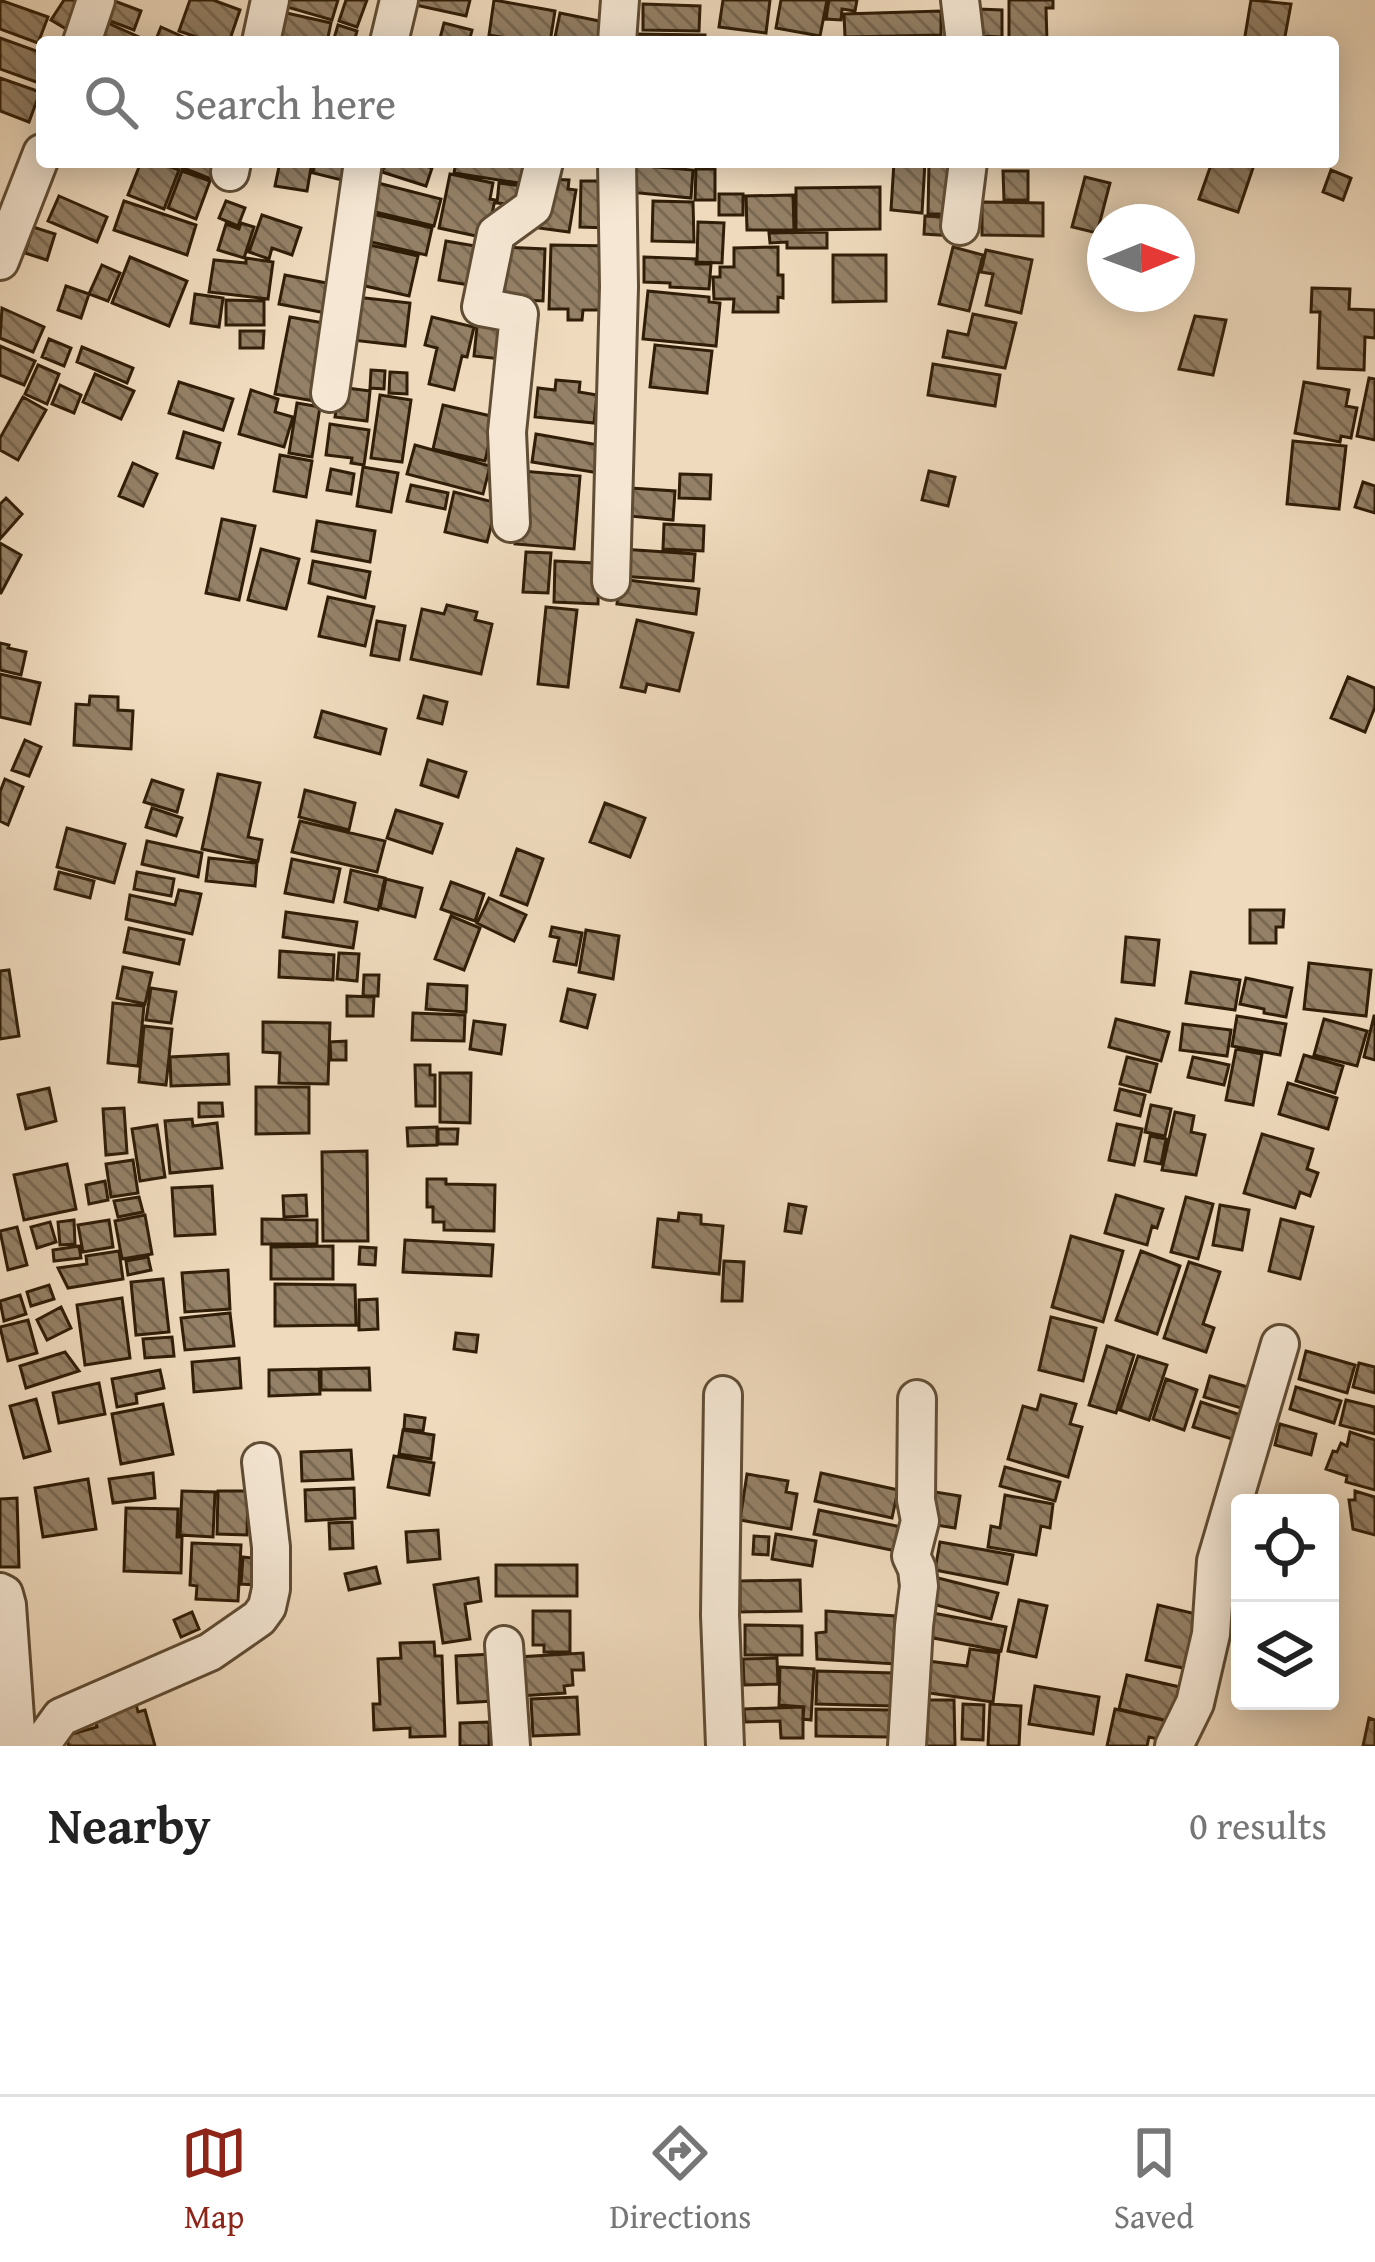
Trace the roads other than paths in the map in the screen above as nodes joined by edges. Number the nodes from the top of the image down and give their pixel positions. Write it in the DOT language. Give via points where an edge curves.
graph roads {
  1 [pos="96,0"];
  2 [pos="270,0"];
  3 [pos="399,0"];
  4 [pos="620,0"];
  5 [pos="960,0"];
  6 [pos="84,36"];
  7 [pos="261,36"];
  8 [pos="390,36"];
  9 [pos="617,36"];
  10 [pos="964,36"];
  11 [pos="36,168"];
  12 [pos="362,168"];
  13 [pos="543,168"];
  14 [pos="617,168"];
  15 [pos="967,168"];
  16 [pos="960,226"];
  17 [pos="0,261"];
  18 [pos="330,393"];
  19 [pos="511,523"];
  20 [pos="611,581"];
  21 [pos="1280,1344"];
  22 [pos="723,1395"];
  23 [pos="917,1399"];
  24 [pos="261,1462"];
  25 [pos="0,1592"];
  26 [pos="504,1645"];
  27 [pos="17,1746"];
  28 [pos="40,1746"];
  29 [pos="511,1746"];
  30 [pos="725,1746"];
  31 [pos="907,1746"];
  32 [pos="1174,1746"];
  1 -- 6 [label="street"];
  2 -- 7 [label="street"];
  3 -- 8 [label="street"];
  4 -- 9 [label="street"];
  5 -- 10 [label="street"];
  11 -- 17 [label="street"];
  12 -- 18 [label="street"];
  13 -- 19 [label="street" via="533,207 496,234 481,307 519,314 507,432"];
  14 -- 20 [label="street"];
  15 -- 16 [label="street"];
  21 -- 32 [label="street" via="1216,1561 1195,1703"];
  22 -- 30 [label="street"];
  23 -- 31 [label="street" via="920,1521 911,1556 919,1586"];
  24 -- 28 [label="street" via="271,1588 259,1618 211,1652 61,1717"];
  25 -- 27 [label="street"];
  26 -- 29 [label="street"];
}
